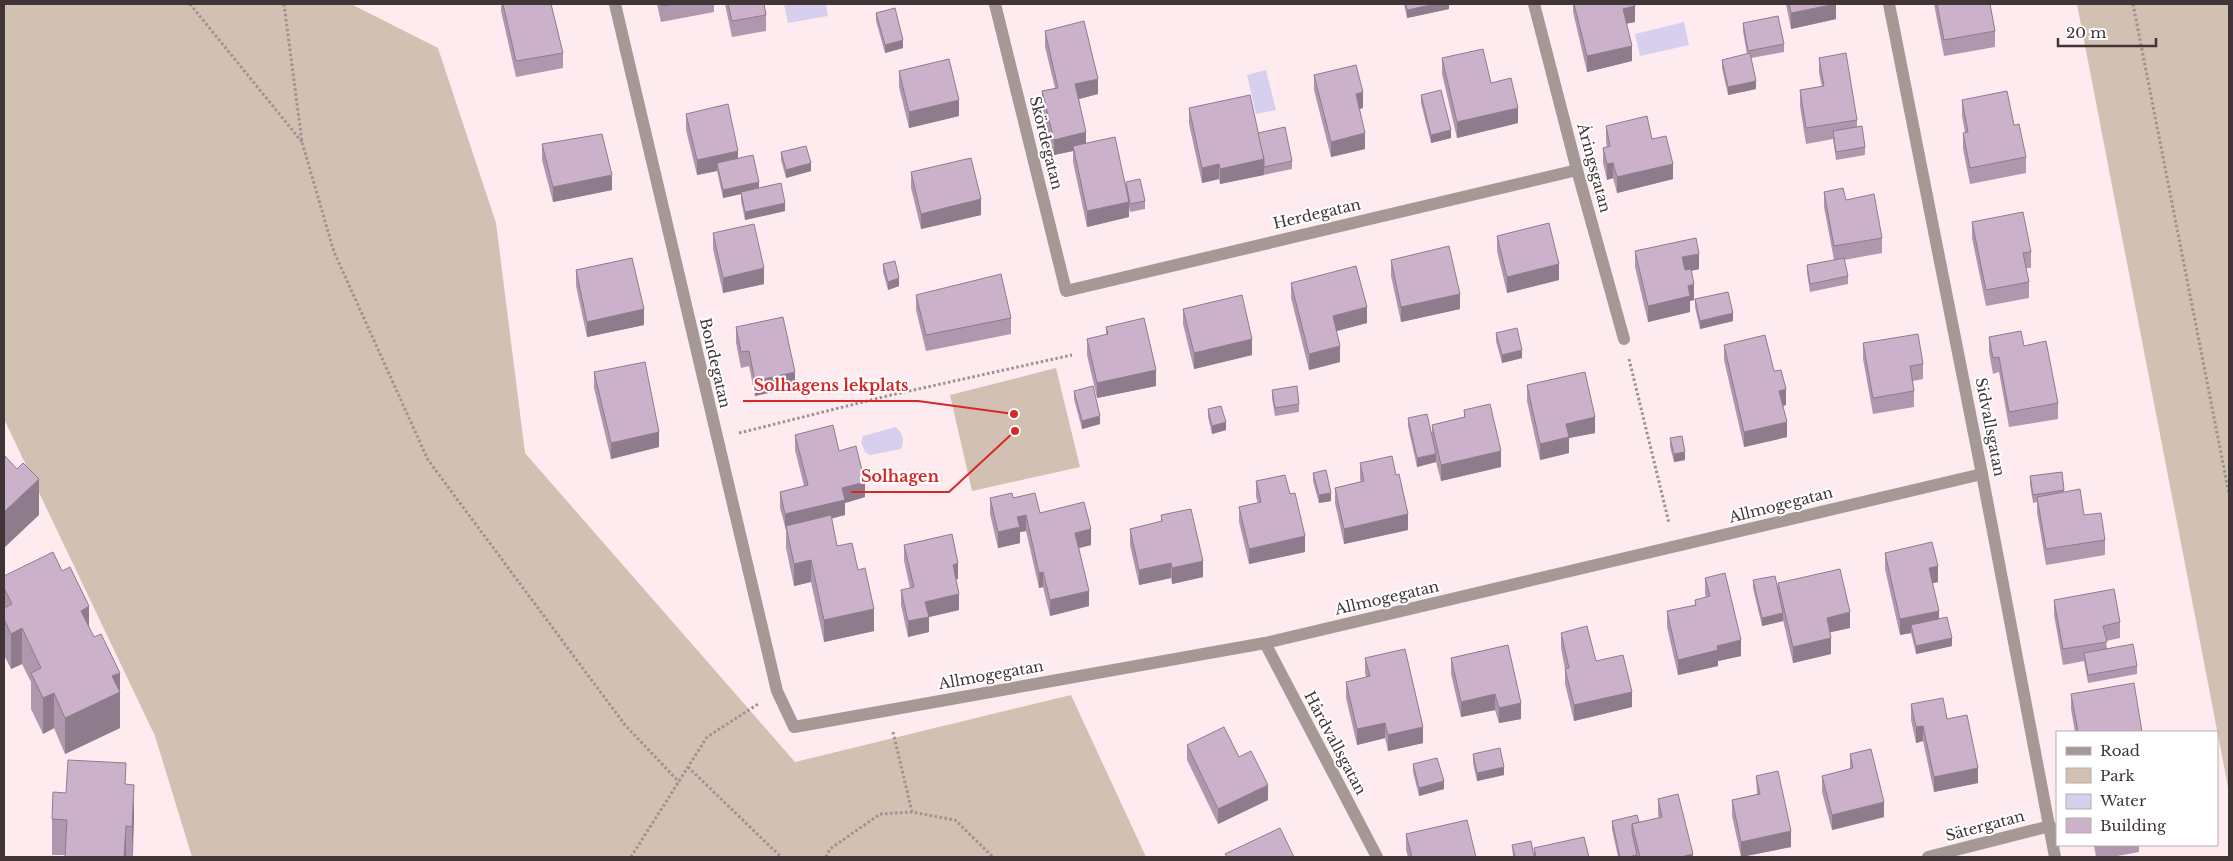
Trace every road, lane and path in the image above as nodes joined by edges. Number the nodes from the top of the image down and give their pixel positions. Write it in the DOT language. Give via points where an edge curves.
graph roads {
  1 [pos="190,4"];
  2 [pos="284,4"];
  3 [pos="615,4"];
  4 [pos="995,4"];
  5 [pos="1534,4"];
  6 [pos="1889,4"];
  7 [pos="2133,4"];
  8 [pos="302,142"];
  9 [pos="1577,170"];
  10 [pos="1066,291"];
  11 [pos="1624,339"];
  12 [pos="1072,355"];
  13 [pos="716,439"];
  14 [pos="1982,474"];
  15 [pos="2229,494"];
  16 [pos="1675,548"];
  17 [pos="1265,643"];
  18 [pos="777,691"];
  19 [pos="888,710"];
  20 [pos="794,727"];
  21 [pos="688,767"];
  22 [pos="678,782"];
  23 [pos="912,812"];
  24 [pos="2050,826"];
  25 [pos="631,857"];
  26 [pos="781,857"];
  27 [pos="826,857"];
  28 [pos="993,857"];
  29 [pos="1377,857"];
  30 [pos="1928,857"];
  31 [pos="2054,857"];
  1 -- 8 [label="path"];
  2 -- 8 [label="path"];
  3 -- 13 [label="street, Bondegatan"];
  4 -- 10 [label="street, Skördegatan"];
  5 -- 9 [label="street, Åringsgatan"];
  6 -- 14 [label="street, Sidvallsgatan"];
  7 -- 15 [label="path"];
  8 -- 22 [label="path" via="334,252 428,460 625,725"];
  9 -- 10 [label="street, Herdegatan"];
  9 -- 11 [label="street, Åringsgatan"];
  11 -- 16 [label="path"];
  12 -- 13 [label="path" via="891,395"];
  13 -- 18 [label="street, Bondegatan"];
  14 -- 16 [label="street, Allmogegatan"];
  14 -- 24 [label="street, Sidvallsgatan"];
  16 -- 17 [label="street, Allmogegatan"];
  17 -- 19 [label="street, Allmogegatan"];
  17 -- 29 [label="street, Hårdvallsgatan"];
  18 -- 20 [label="street, Bondegatan"];
  18 -- 21 [label="path" via="707,737"];
  19 -- 20 [label="street, Allmogegatan"];
  19 -- 23 [label="path"];
  21 -- 22 [label="path"];
  21 -- 26 [label="path"];
  22 -- 25 [label="path"];
  23 -- 27 [label="path" via="880,814 830,849"];
  23 -- 28 [label="path" via="955,820"];
  24 -- 30 [label="street, Sätergatan"];
  24 -- 31 [label="street, Sidvallsgatan"];
}
